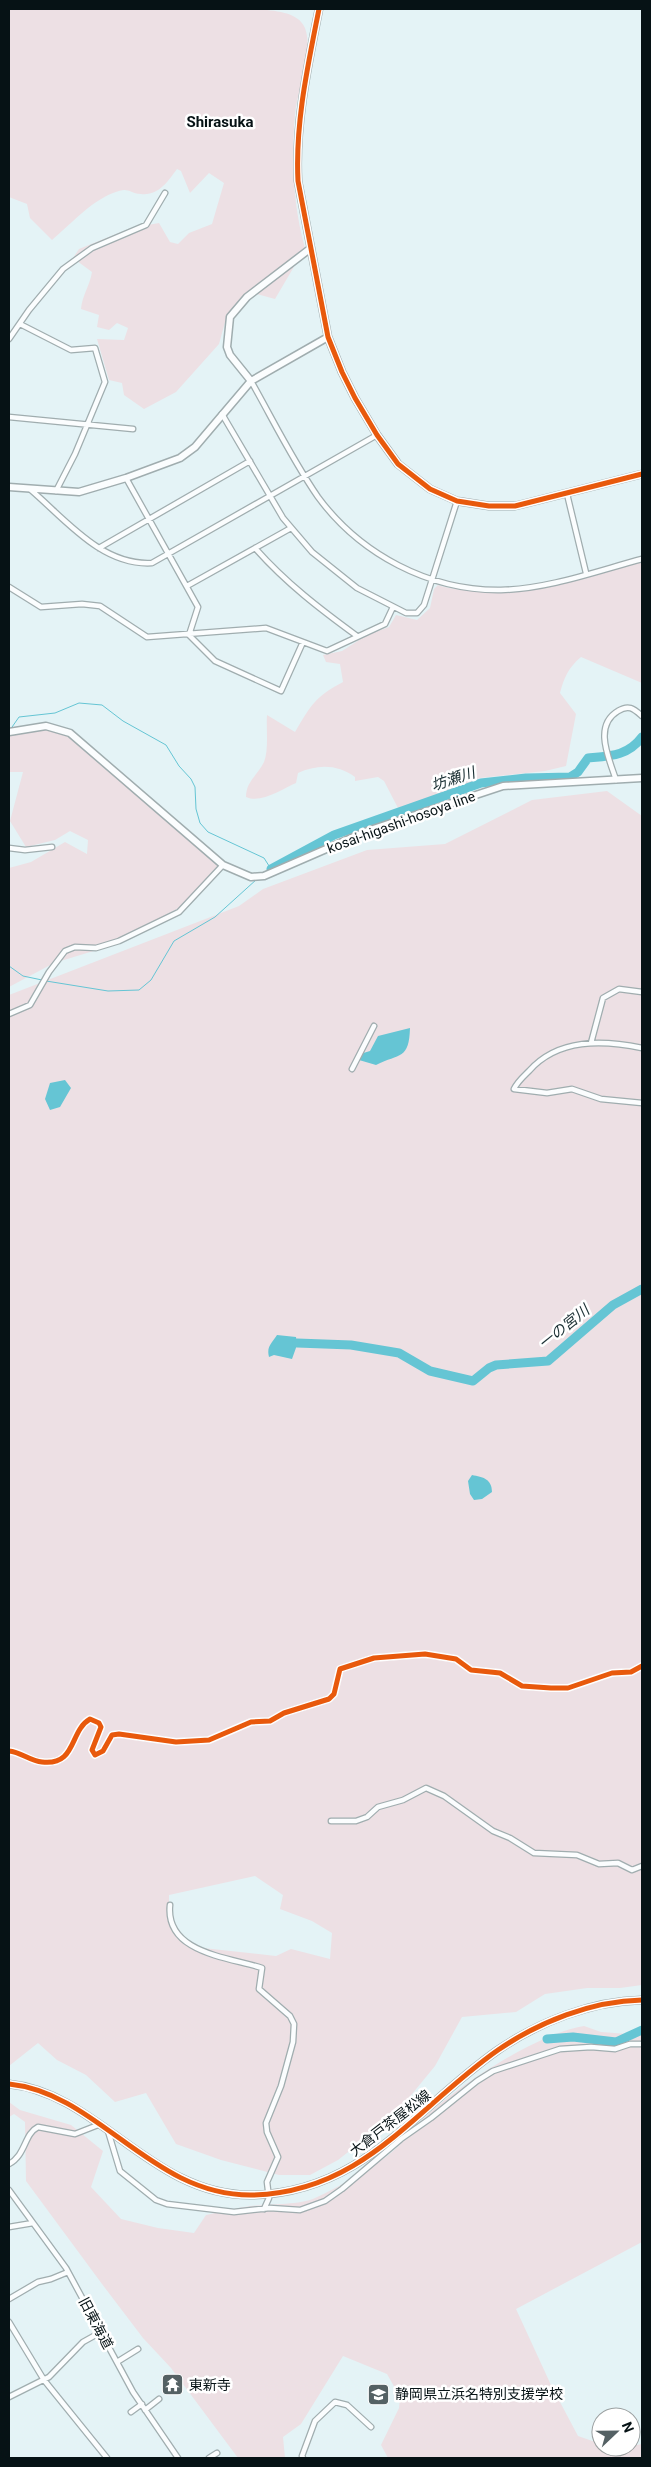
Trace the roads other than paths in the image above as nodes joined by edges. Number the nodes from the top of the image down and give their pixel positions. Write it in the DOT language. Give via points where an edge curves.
graph roads {
  1 [pos="319,9"];
  2 [pos="165,193"];
  3 [pos="310,248"];
  4 [pos="20,324"];
  5 [pos="328,337"];
  6 [pos="9,339"];
  7 [pos="252,381"];
  8 [pos="222,414"];
  9 [pos="9,417"];
  10 [pos="87,425"];
  11 [pos="133,429"];
  12 [pos="377,436"];
  13 [pos="250,460"];
  14 [pos="642,474"];
  15 [pos="306,477"];
  16 [pos="126,478"];
  17 [pos="9,487"];
  18 [pos="31,490"];
  19 [pos="56,491"];
  20 [pos="567,494"];
  21 [pos="270,496"];
  22 [pos="457,500"];
  23 [pos="148,518"];
  24 [pos="291,528"];
  25 [pos="99,548"];
  26 [pos="255,548"];
  27 [pos="168,554"];
  28 [pos="642,560"];
  29 [pos="586,574"];
  30 [pos="432,580"];
  31 [pos="187,586"];
  32 [pos="9,587"];
  33 [pos="393,607"];
  34 [pos="189,635"];
  35 [pos="357,636"];
  36 [pos="303,642"];
  37 [pos="642,716"];
  38 [pos="9,732"];
  39 [pos="642,778"];
  40 [pos="616,780"];
  41 [pos="52,847"];
  42 [pos="9,848"];
  43 [pos="223,865"];
  44 [pos="642,992"];
  45 [pos="9,1014"];
  46 [pos="374,1026"];
  47 [pos="592,1043"];
  48 [pos="642,1048"];
  49 [pos="352,1070"];
  50 [pos="642,1103"];
  51 [pos="642,1666"];
  52 [pos="9,1751"];
  53 [pos="331,1821"];
  54 [pos="642,1866"];
  55 [pos="170,1905"];
  56 [pos="642,2000"];
  57 [pos="642,2044"];
  58 [pos="9,2084"];
  59 [pos="98,2125"];
  60 [pos="108,2131"];
  61 [pos="9,2164"];
  62 [pos="9,2190"];
  63 [pos="268,2194"];
  64 [pos="264,2209"];
  65 [pos="33,2223"];
  66 [pos="9,2226"];
  67 [pos="68,2272"];
  68 [pos="9,2299"];
  69 [pos="9,2322"];
  70 [pos="101,2332"];
  71 [pos="138,2350"];
  72 [pos="117,2362"];
  73 [pos="44,2380"];
  74 [pos="9,2397"];
  75 [pos="159,2399"];
  76 [pos="142,2404"];
  77 [pos="145,2410"];
  78 [pos="131,2412"];
  79 [pos="371,2426"];
  80 [pos="216,2453"];
  81 [pos="107,2458"];
  82 [pos="178,2458"];
  83 [pos="209,2458"];
  84 [pos="303,2458"];
  1 -- 3 [label="street" via="301,105 297,158"];
  2 -- 4 [label="street" via="146,226 92,248 72,260 28,310"];
  3 -- 5 [label="street"];
  3 -- 7 [label="street" via="247,297 230,317 227,347"];
  4 -- 6 [label="street"];
  4 -- 10 [label="street" via="70,350 95,348 105,382"];
  5 -- 7 [label="street"];
  5 -- 12 [label="street" via="342,372"];
  7 -- 8 [label="street"];
  7 -- 15 [label="street"];
  8 -- 13 [label="street"];
  8 -- 16 [label="street" via="189,452"];
  9 -- 10 [label="street"];
  10 -- 11 [label="street"];
  10 -- 19 [label="street"];
  12 -- 15 [label="street"];
  12 -- 22 [label="street" via="398,464 412,476 430,489"];
  13 -- 21 [label="street"];
  13 -- 23 [label="street"];
  14 -- 20 [label="street"];
  15 -- 21 [label="street"];
  15 -- 30 [label="street" via="330,512 360,541 397,565"];
  16 -- 19 [label="street" via="79,492"];
  16 -- 23 [label="street"];
  17 -- 18 [label="street"];
  18 -- 19 [label="street"];
  18 -- 25 [label="street"];
  20 -- 22 [label="street" via="515,506 489,506"];
  20 -- 29 [label="street"];
  21 -- 24 [label="street"];
  21 -- 27 [label="street"];
  22 -- 30 [label="street"];
  23 -- 25 [label="street"];
  23 -- 27 [label="street"];
  24 -- 26 [label="street"];
  24 -- 33 [label="street" via="312,552 341,576"];
  25 -- 27 [label="street" via="114,558 143,564"];
  26 -- 31 [label="street"];
  26 -- 35 [label="street" via="306,599"];
  27 -- 31 [label="street"];
  28 -- 29 [label="street"];
  29 -- 30 [label="street" via="526,588 502,590"];
  30 -- 33 [label="street" via="424,605 417,613 406,613"];
  31 -- 34 [label="street" via="198,607"];
  32 -- 34 [label="street" via="41,607 100,606 147,637"];
  33 -- 35 [label="street" via="385,624"];
  34 -- 36 [label="street" via="266,628"];
  34 -- 36 [label="street" via="214,661 281,691"];
  35 -- 36 [label="street" via="327,650"];
  37 -- 40 [label="street" via="632,708 624,708 614,714 605,727 606,746"];
  38 -- 43 [label="street, kosai-higashi-hosoya line" via="46,726 70,733"];
  39 -- 40 [label="street, kosai-higashi-hosoya line"];
  40 -- 43 [label="street, kosai-higashi-hosoya line" via="503,786 370,830 264,876 246,876"];
  41 -- 42 [label="street"];
  43 -- 45 [label="street" via="179,912 119,941 96,948 75,947 65,952 30,1005"];
  44 -- 47 [label="street" via="618,989 603,998"];
  46 -- 49 [label="street"];
  47 -- 48 [label="street"];
  47 -- 50 [label="street" via="567,1046 542,1057 514,1089 546,1093 572,1089 601,1099"];
  51 -- 52 [label="street" via="631,1672 612,1673 568,1688 551,1688 522,1686 500,1673 471,1670 456,1659 445,1656 425,1654 374,1658 340,1669 334,1694 321,1703 284,1713 270,1721 251,1722 210,1740 176,1742 119,1734 112,1736 102,1751 95,1755 92,1750 101,1727 99,1722 90,1719 84,1722 68,1752 55,1762 41,1762"];
  53 -- 54 [label="street" via="356,1821 367,1817 378,1807 403,1800 426,1788 534,1852 577,1855 599,1864 618,1863 632,1870"];
  55 -- 63 [label="street" via="169,1919 183,1940 210,1953 262,1968 259,1989 290,2016 294,2024 293,2042 281,2086 266,2123 278,2158 267,2182"];
  56 -- 63 [label="street, 大倉戸茶屋松線" via="595,2006 539,2027 487,2058 380,2149 349,2169 301,2189"];
  57 -- 64 [label="street" via="616,2049 560,2049 493,2071 325,2200 300,2210"];
  58 -- 59 [label="street, 大倉戸茶屋松線" via="53,2096"];
  59 -- 60 [label="street, 大倉戸茶屋松線"];
  59 -- 61 [label="street" via="75,2134 38,2127 30,2134 22,2154"];
  60 -- 63 [label="street, 大倉戸茶屋松線" via="164,2170 188,2181 218,2190"];
  60 -- 64 [label="street" via="120,2171 156,2200 234,2212"];
  62 -- 65 [label="street, 旧東海道"];
  63 -- 64 [label="street"];
  65 -- 66 [label="street"];
  65 -- 67 [label="street, 旧東海道"];
  67 -- 68 [label="street" via="38,2282"];
  67 -- 70 [label="street, 旧東海道"];
  69 -- 73 [label="street"];
  70 -- 72 [label="street, 旧東海道"];
  70 -- 73 [label="street" via="83,2342"];
  71 -- 72 [label="street"];
  72 -- 76 [label="street, 旧東海道"];
  73 -- 74 [label="street"];
  73 -- 81 [label="street"];
  75 -- 77 [label="street"];
  76 -- 77 [label="street, 旧東海道"];
  76 -- 78 [label="street"];
  77 -- 82 [label="street, 旧東海道"];
  79 -- 84 [label="street" via="347,2405 335,2402 315,2421"];
  80 -- 83 [label="street"];
}
